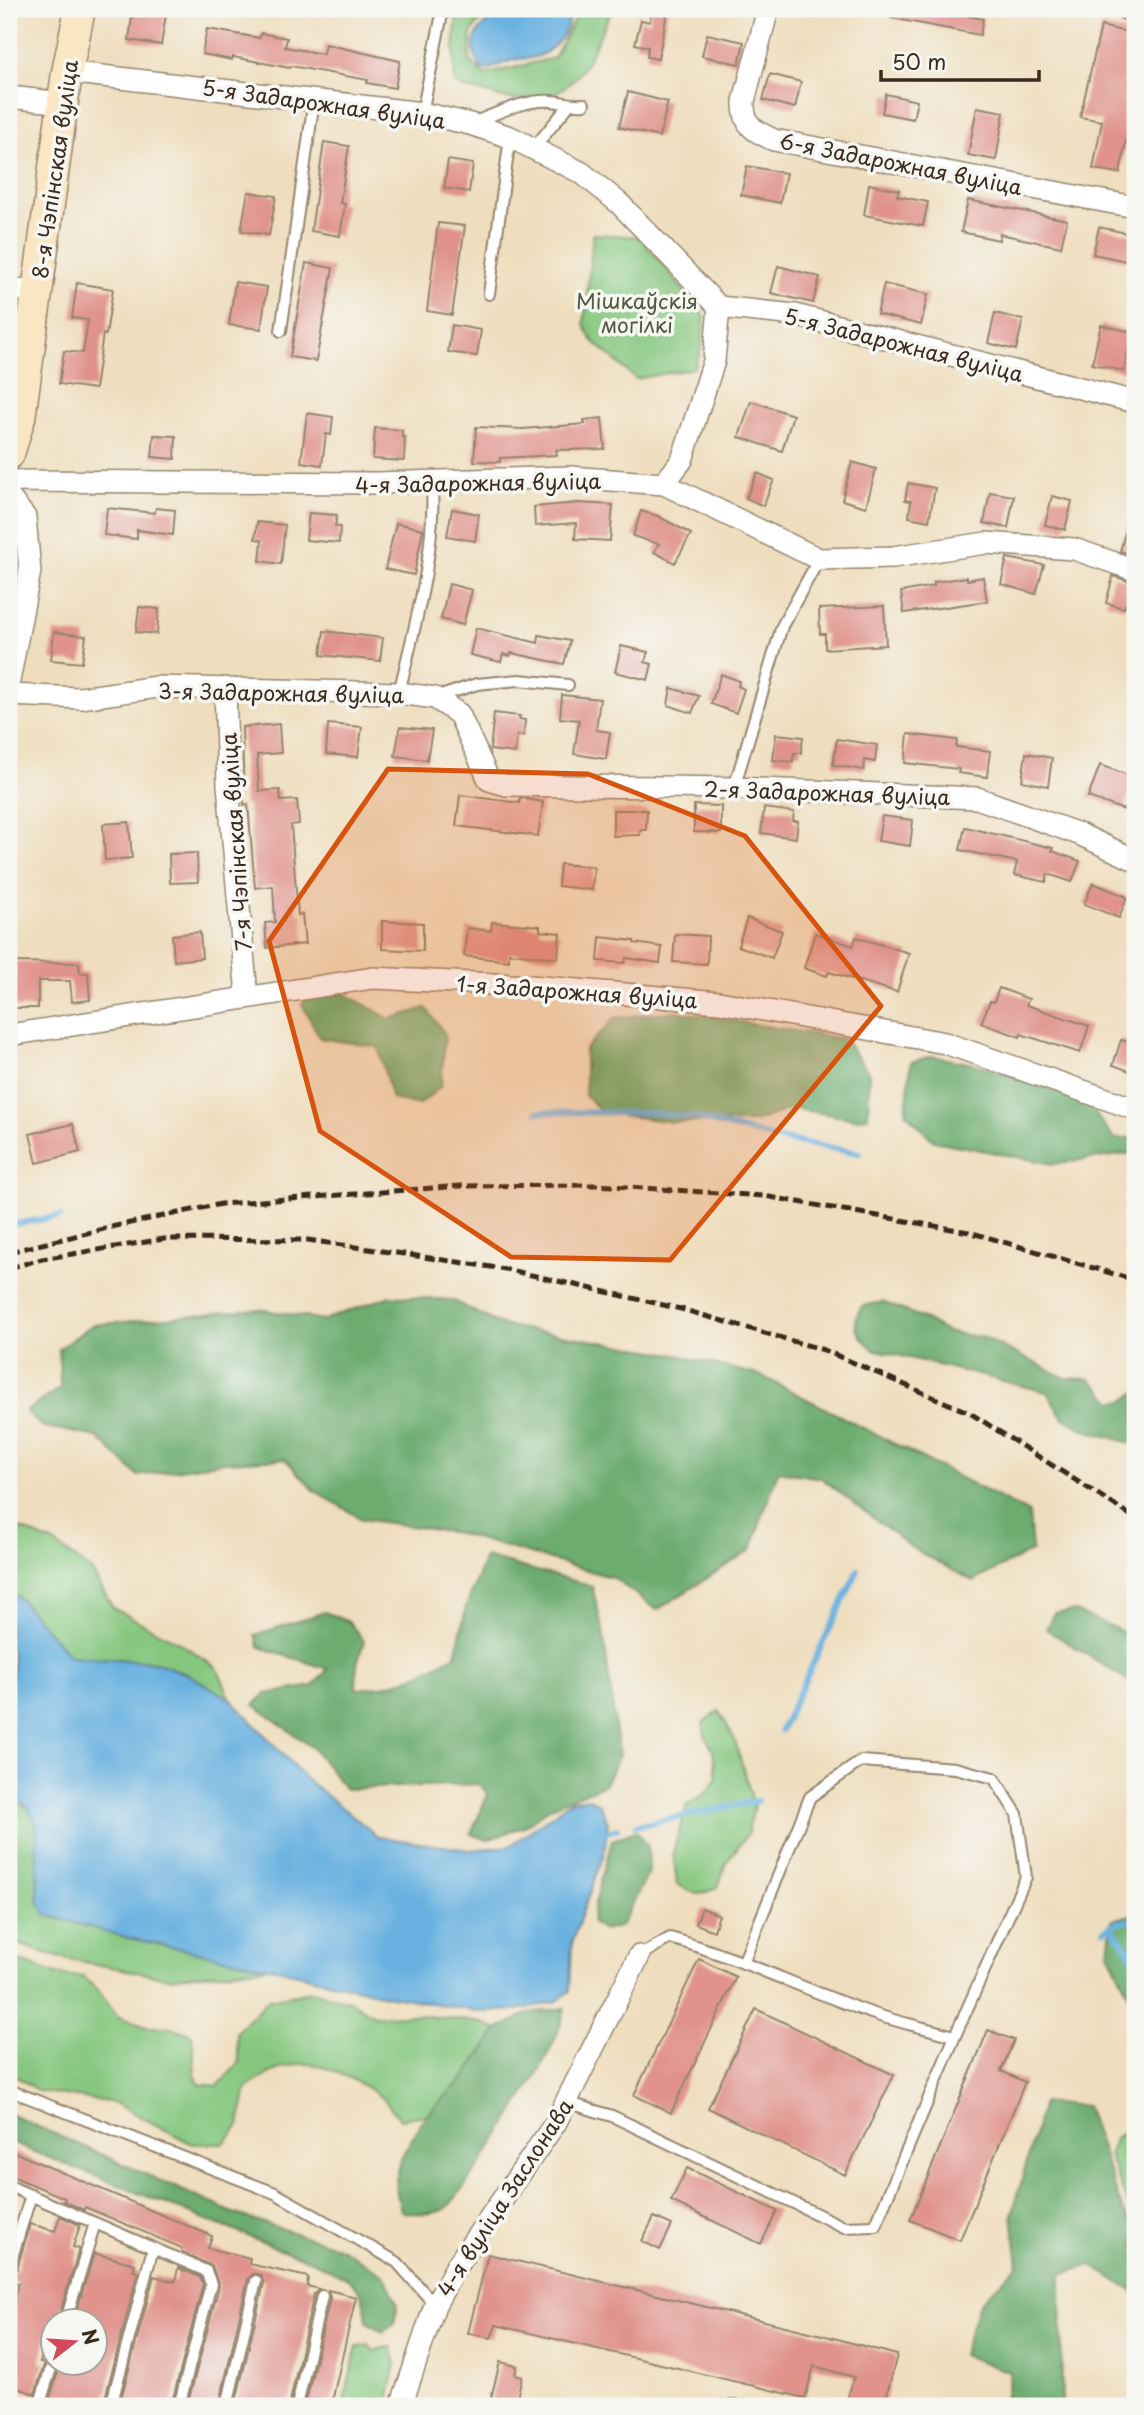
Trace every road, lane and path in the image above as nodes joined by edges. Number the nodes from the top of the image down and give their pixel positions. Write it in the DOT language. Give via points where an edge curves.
graph roads {
  1 [pos="80,9"];
  2 [pos="443,9"];
  3 [pos="768,9"];
  4 [pos="1126,9"];
  5 [pos="1135,10"];
  6 [pos="67,72"];
  7 [pos="9,97"];
  8 [pos="314,100"];
  9 [pos="62,103"];
  10 [pos="584,104"];
  11 [pos="569,105"];
  12 [pos="422,113"];
  13 [pos="470,124"];
  14 [pos="510,137"];
  15 [pos="534,148"];
  16 [pos="1135,207"];
  17 [pos="22,290"];
  18 [pos="489,294"];
  19 [pos="719,307"];
  20 [pos="281,331"];
  21 [pos="1135,402"];
  22 [pos="9,454"];
  23 [pos="9,481"];
  24 [pos="432,482"];
  25 [pos="664,484"];
  26 [pos="9,496"];
  27 [pos="819,559"];
  28 [pos="1135,570"];
  29 [pos="9,681"];
  30 [pos="568,685"];
  31 [pos="225,688"];
  32 [pos="399,693"];
  33 [pos="9,695"];
  34 [pos="435,698"];
  35 [pos="506,785"];
  36 [pos="734,788"];
  37 [pos="1135,860"];
  38 [pos="247,996"];
  39 [pos="9,1035"];
  40 [pos="1135,1109"];
  41 [pos="639,1956"];
  42 [pos="743,1963"];
  43 [pos="954,2036"];
  44 [pos="9,2090"];
  45 [pos="566,2102"];
  46 [pos="9,2186"];
  47 [pos="31,2195"];
  48 [pos="95,2223"];
  49 [pos="153,2248"];
  50 [pos="9,2267"];
  51 [pos="256,2281"];
  52 [pos="322,2296"];
  53 [pos="435,2305"];
  54 [pos="70,2306"];
  55 [pos="49,2376"];
  56 [pos="9,2393"];
  57 [pos="18,2406"];
  58 [pos="39,2406"];
  59 [pos="111,2406"];
  60 [pos="179,2406"];
  61 [pos="227,2406"];
  62 [pos="297,2406"];
  63 [pos="401,2406"];
  64 [pos="723,2406"];
  65 [pos="747,2406"];
  1 -- 6 [label="main road, 8-я Чэпінская вуліца"];
  2 -- 12 [label="lane"];
  3 -- 16 [label="street, 6-я Задарожная вуліца" via="744,102 743,116 755,132 775,140"];
  4 -- 5 [label="street"];
  6 -- 8 [label="street, 5-я Задарожная вуліца"];
  6 -- 9 [label="main road, 8-я Чэпінская вуліца"];
  7 -- 9 [label="street"];
  8 -- 12 [label="street, 5-я Задарожная вуліца"];
  8 -- 20 [label="lane"];
  9 -- 17 [label="main road, 8-я Чэпінская вуліца"];
  10 -- 11 [label="lane"];
  11 -- 13 [label="lane" via="551,101 525,104"];
  11 -- 15 [label="lane"];
  12 -- 13 [label="street, 5-я Задарожная вуліца"];
  13 -- 14 [label="street, 5-я Задарожная вуліца"];
  14 -- 15 [label="street, 5-я Задарожная вуліца"];
  14 -- 18 [label="lane"];
  15 -- 19 [label="street, 5-я Задарожная вуліца" via="582,173 619,203"];
  17 -- 22 [label="main road, 8-я Чэпінская вуліца" via="20,418"];
  19 -- 21 [label="street, 5-я Задарожная вуліца" via="794,315"];
  19 -- 25 [label="street" via="714,360 682,460"];
  23 -- 24 [label="street, 4-я Задарожная вуліца"];
  24 -- 25 [label="street, 4-я Задарожная вуліца" via="570,477"];
  24 -- 32 [label="lane" via="425,579"];
  25 -- 27 [label="street, 4-я Задарожная вуліца"];
  26 -- 29 [label="street" via="25,517 30,570"];
  27 -- 28 [label="street, 4-я Задарожная вуліца" via="893,557 986,543 1074,549"];
  27 -- 36 [label="lane" via="782,626"];
  30 -- 34 [label="lane" via="519,680 477,684"];
  31 -- 32 [label="street, 3-я Задарожная вуліца"];
  31 -- 33 [label="street, 3-я Задарожная вуліца" via="157,687 80,698"];
  31 -- 38 [label="street, 7-я Чэпінская вуліца" via="228,785"];
  32 -- 34 [label="street, 3-я Задарожная вуліца"];
  34 -- 35 [label="street, 3-я Задарожная вуліца" via="459,714 489,780"];
  35 -- 36 [label="street, 2-я Задарожная вуліца"];
  36 -- 37 [label="street, 2-я Задарожная вуліца" via="977,797"];
  38 -- 39 [label="street, 1-я Задарожная вуліца"];
  38 -- 40 [label="street, 1-я Задарожная вуліца" via="373,978 531,985 719,1002 945,1043"];
  41 -- 42 [label="lane" via="670,1938"];
  41 -- 45 [label="street, 4-я вуліца Заслонава"];
  42 -- 43 [label="lane" via="877,2015"];
  42 -- 43 [label="lane" via="810,1797 861,1761 955,1768 994,1778 1017,1814 1026,1877"];
  43 -- 45 [label="lane" via="875,2225 844,2227 612,2116"];
  44 -- 53 [label="lane" via="275,2193 397,2262"];
  45 -- 53 [label="street, 4-я вуліца Заслонава" via="457,2264"];
  46 -- 47 [label="lane"];
  47 -- 48 [label="lane"];
  47 -- 50 [label="lane"];
  48 -- 49 [label="lane"];
  48 -- 54 [label="lane"];
  49 -- 59 [label="lane"];
  49 -- 60 [label="lane" via="206,2271 211,2284"];
  51 -- 61 [label="lane"];
  52 -- 62 [label="lane"];
  53 -- 63 [label="street, 4-я вуліца Заслонава"];
  55 -- 58 [label="lane"];
  56 -- 57 [label="lane"];
  64 -- 65 [label="lane"];
}
